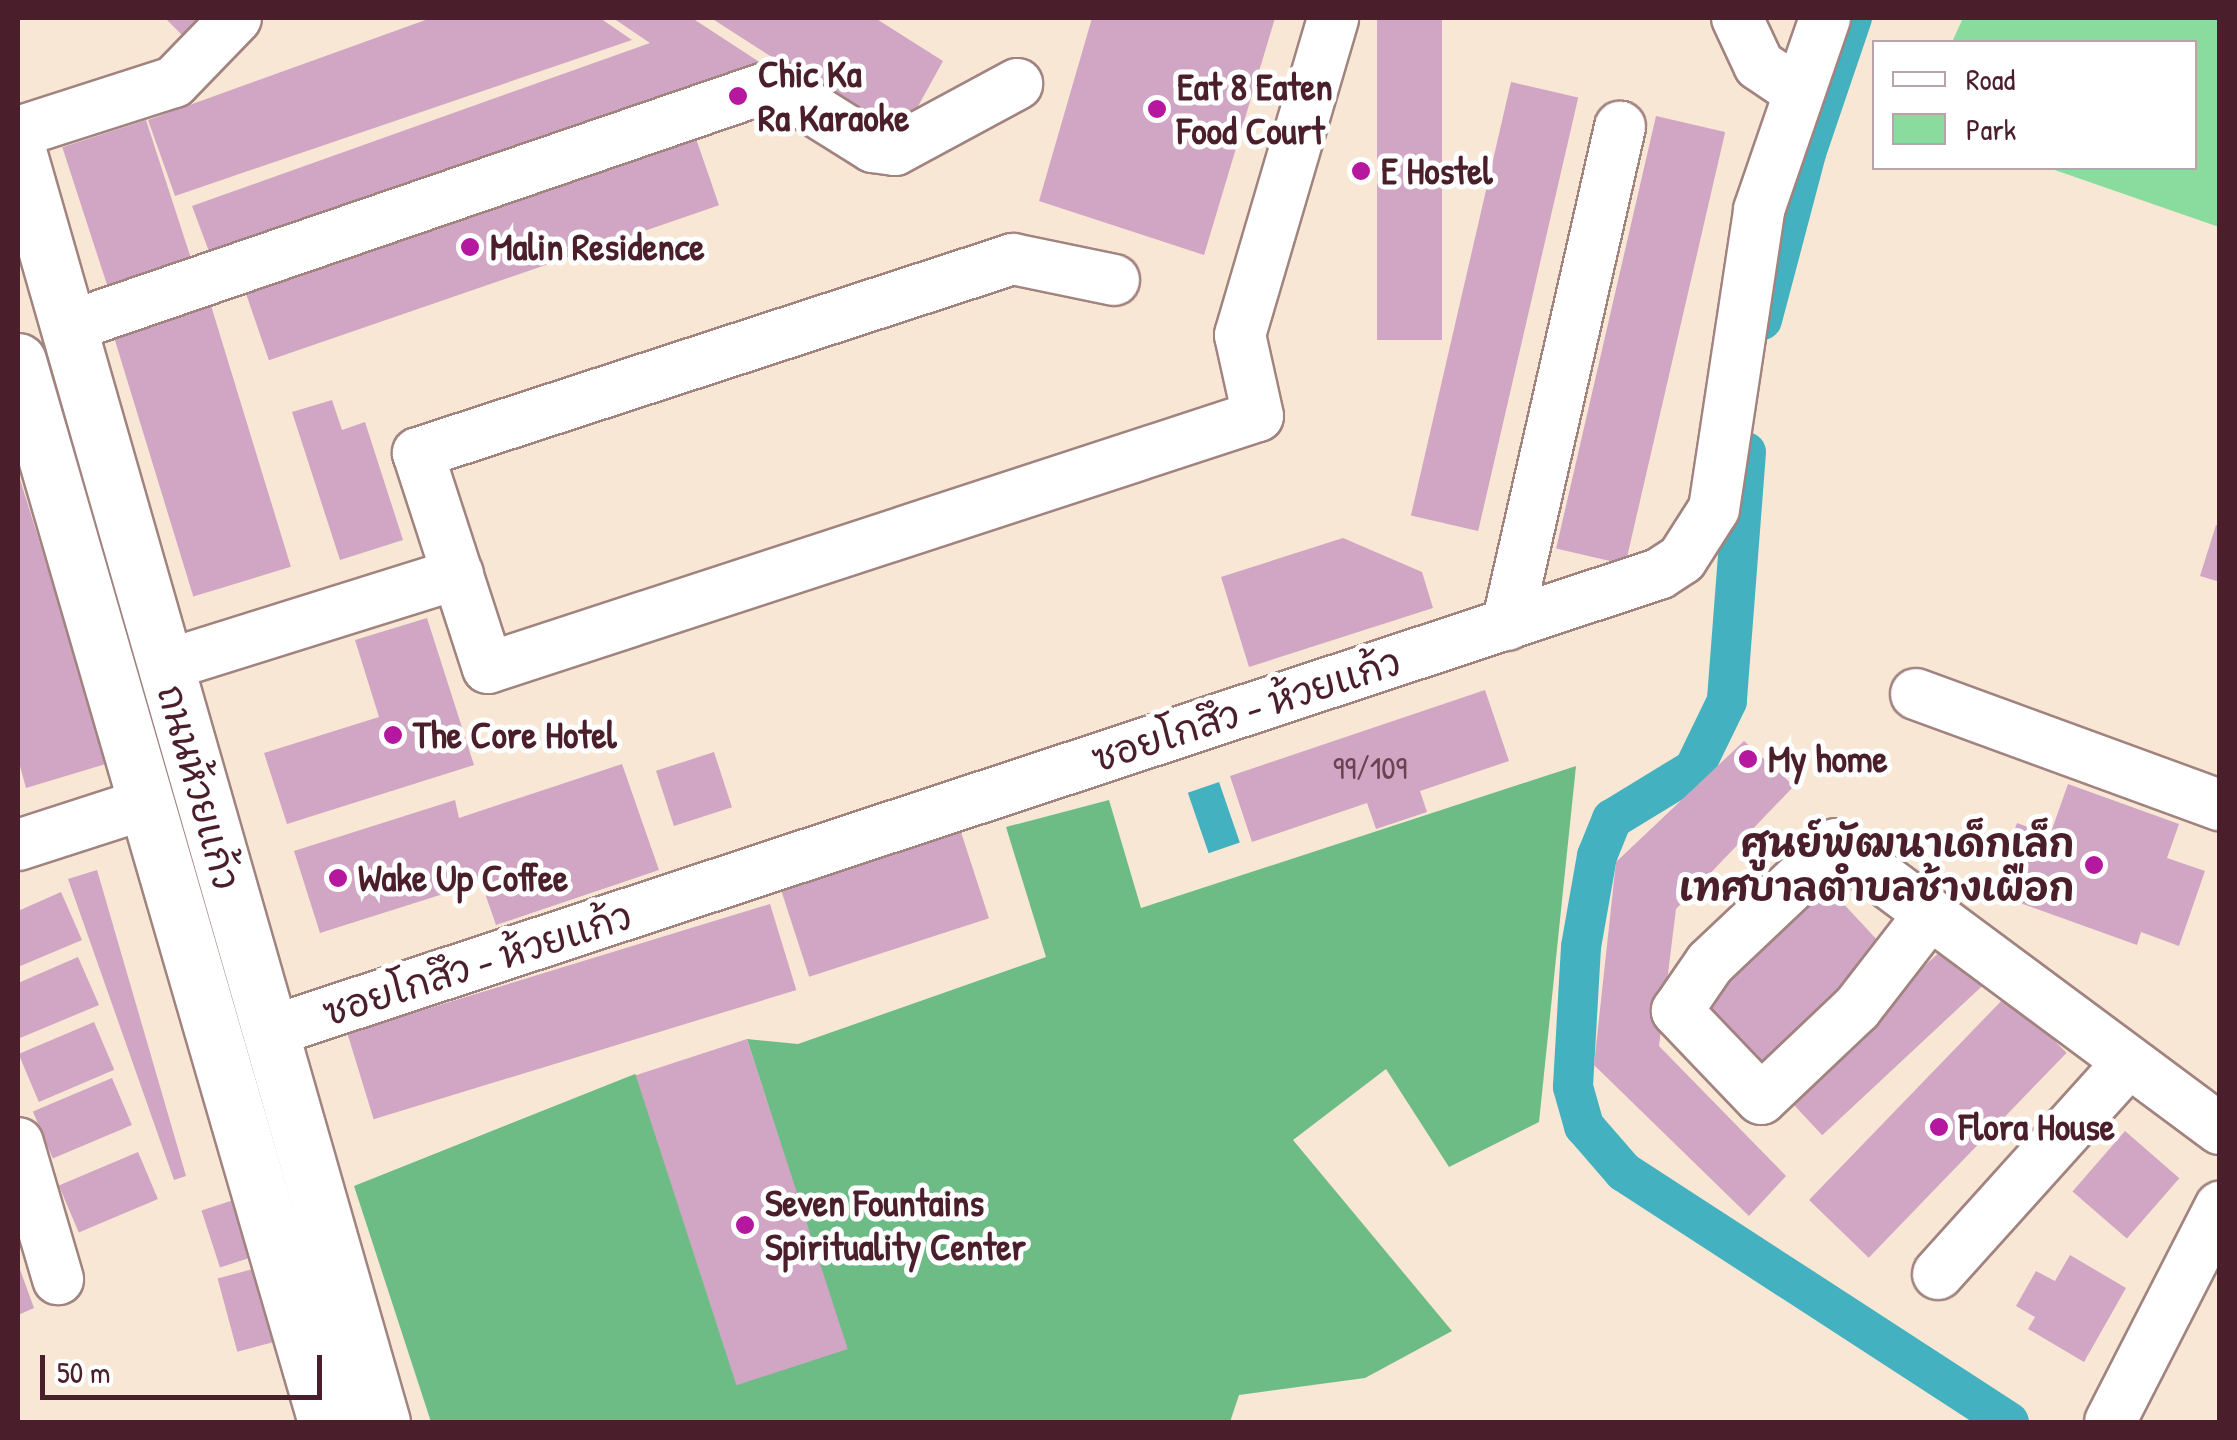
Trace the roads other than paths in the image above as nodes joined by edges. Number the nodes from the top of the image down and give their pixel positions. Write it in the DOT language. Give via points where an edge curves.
graph roads {
  1 [pos="236,18"];
  2 [pos="1332,18"];
  3 [pos="1737,18"];
  4 [pos="1824,18"];
  5 [pos="1017,84"];
  6 [pos="1796,90"];
  7 [pos="1620,126"];
  8 [pos="18,132"];
  9 [pos="18,151"];
  10 [pos="1114,280"];
  11 [pos="68,327"];
  12 [pos="18,361"];
  13 [pos="458,574"];
  14 [pos="1507,624"];
  15 [pos="164,666"];
  16 [pos="1916,694"];
  17 [pos="2220,805"];
  18 [pos="142,806"];
  19 [pos="18,844"];
  20 [pos="1930,914"];
  21 [pos="269,1032"];
  22 [pos="216,1046"];
  23 [pos="2129,1062"];
  24 [pos="2220,1129"];
  25 [pos="18,1143"];
  26 [pos="2220,1207"];
  27 [pos="1938,1274"];
  28 [pos="58,1280"];
  29 [pos="326,1422"];
  30 [pos="382,1422"];
  31 [pos="2110,1422"];
  1 -- 8 [label="street" via="174,82"];
  2 -- 13 [label="street" via="1240,335 1258,416 488,668"];
  3 -- 6 [label="street" via="1760,65"];
  4 -- 6 [label="street, ซอยโกสึว - ห้วยแก้ว"];
  5 -- 11 [label="street" via="894,150 873,148 774,85"];
  6 -- 14 [label="street, ซอยโกสึว - ห้วยแก้ว" via="1759,210 1722,481 1701,535 1659,574"];
  7 -- 14 [label="street"];
  9 -- 11 [label="main road, ถนนห้วยแก้ว"];
  10 -- 13 [label="street" via="1013,259 418,454"];
  11 -- 15 [label="main road, ถนนห้วยแก้ว"];
  12 -- 18 [label="main road, ถนนห้วยแก้ว"];
  13 -- 15 [label="street"];
  14 -- 21 [label="street, ซอยโกสึว - ห้วยแก้ว"];
  15 -- 21 [label="main road, ถนนห้วยแก้ว"];
  16 -- 17 [label="street"];
  18 -- 19 [label="street"];
  18 -- 22 [label="main road, ถนนห้วยแก้ว"];
  20 -- 20 [label="street" via="1857,1008 1761,1098 1677,1011 1710,963 1836,844"];
  20 -- 23 [label="street"];
  21 -- 22 [label="main road"];
  21 -- 30 [label="main road, ถนนห้วยแก้ว"];
  22 -- 29 [label="main road, ถนนห้วยแก้ว"];
  23 -- 24 [label="street"];
  23 -- 27 [label="street"];
  25 -- 28 [label="street"];
  26 -- 31 [label="street"];
}
